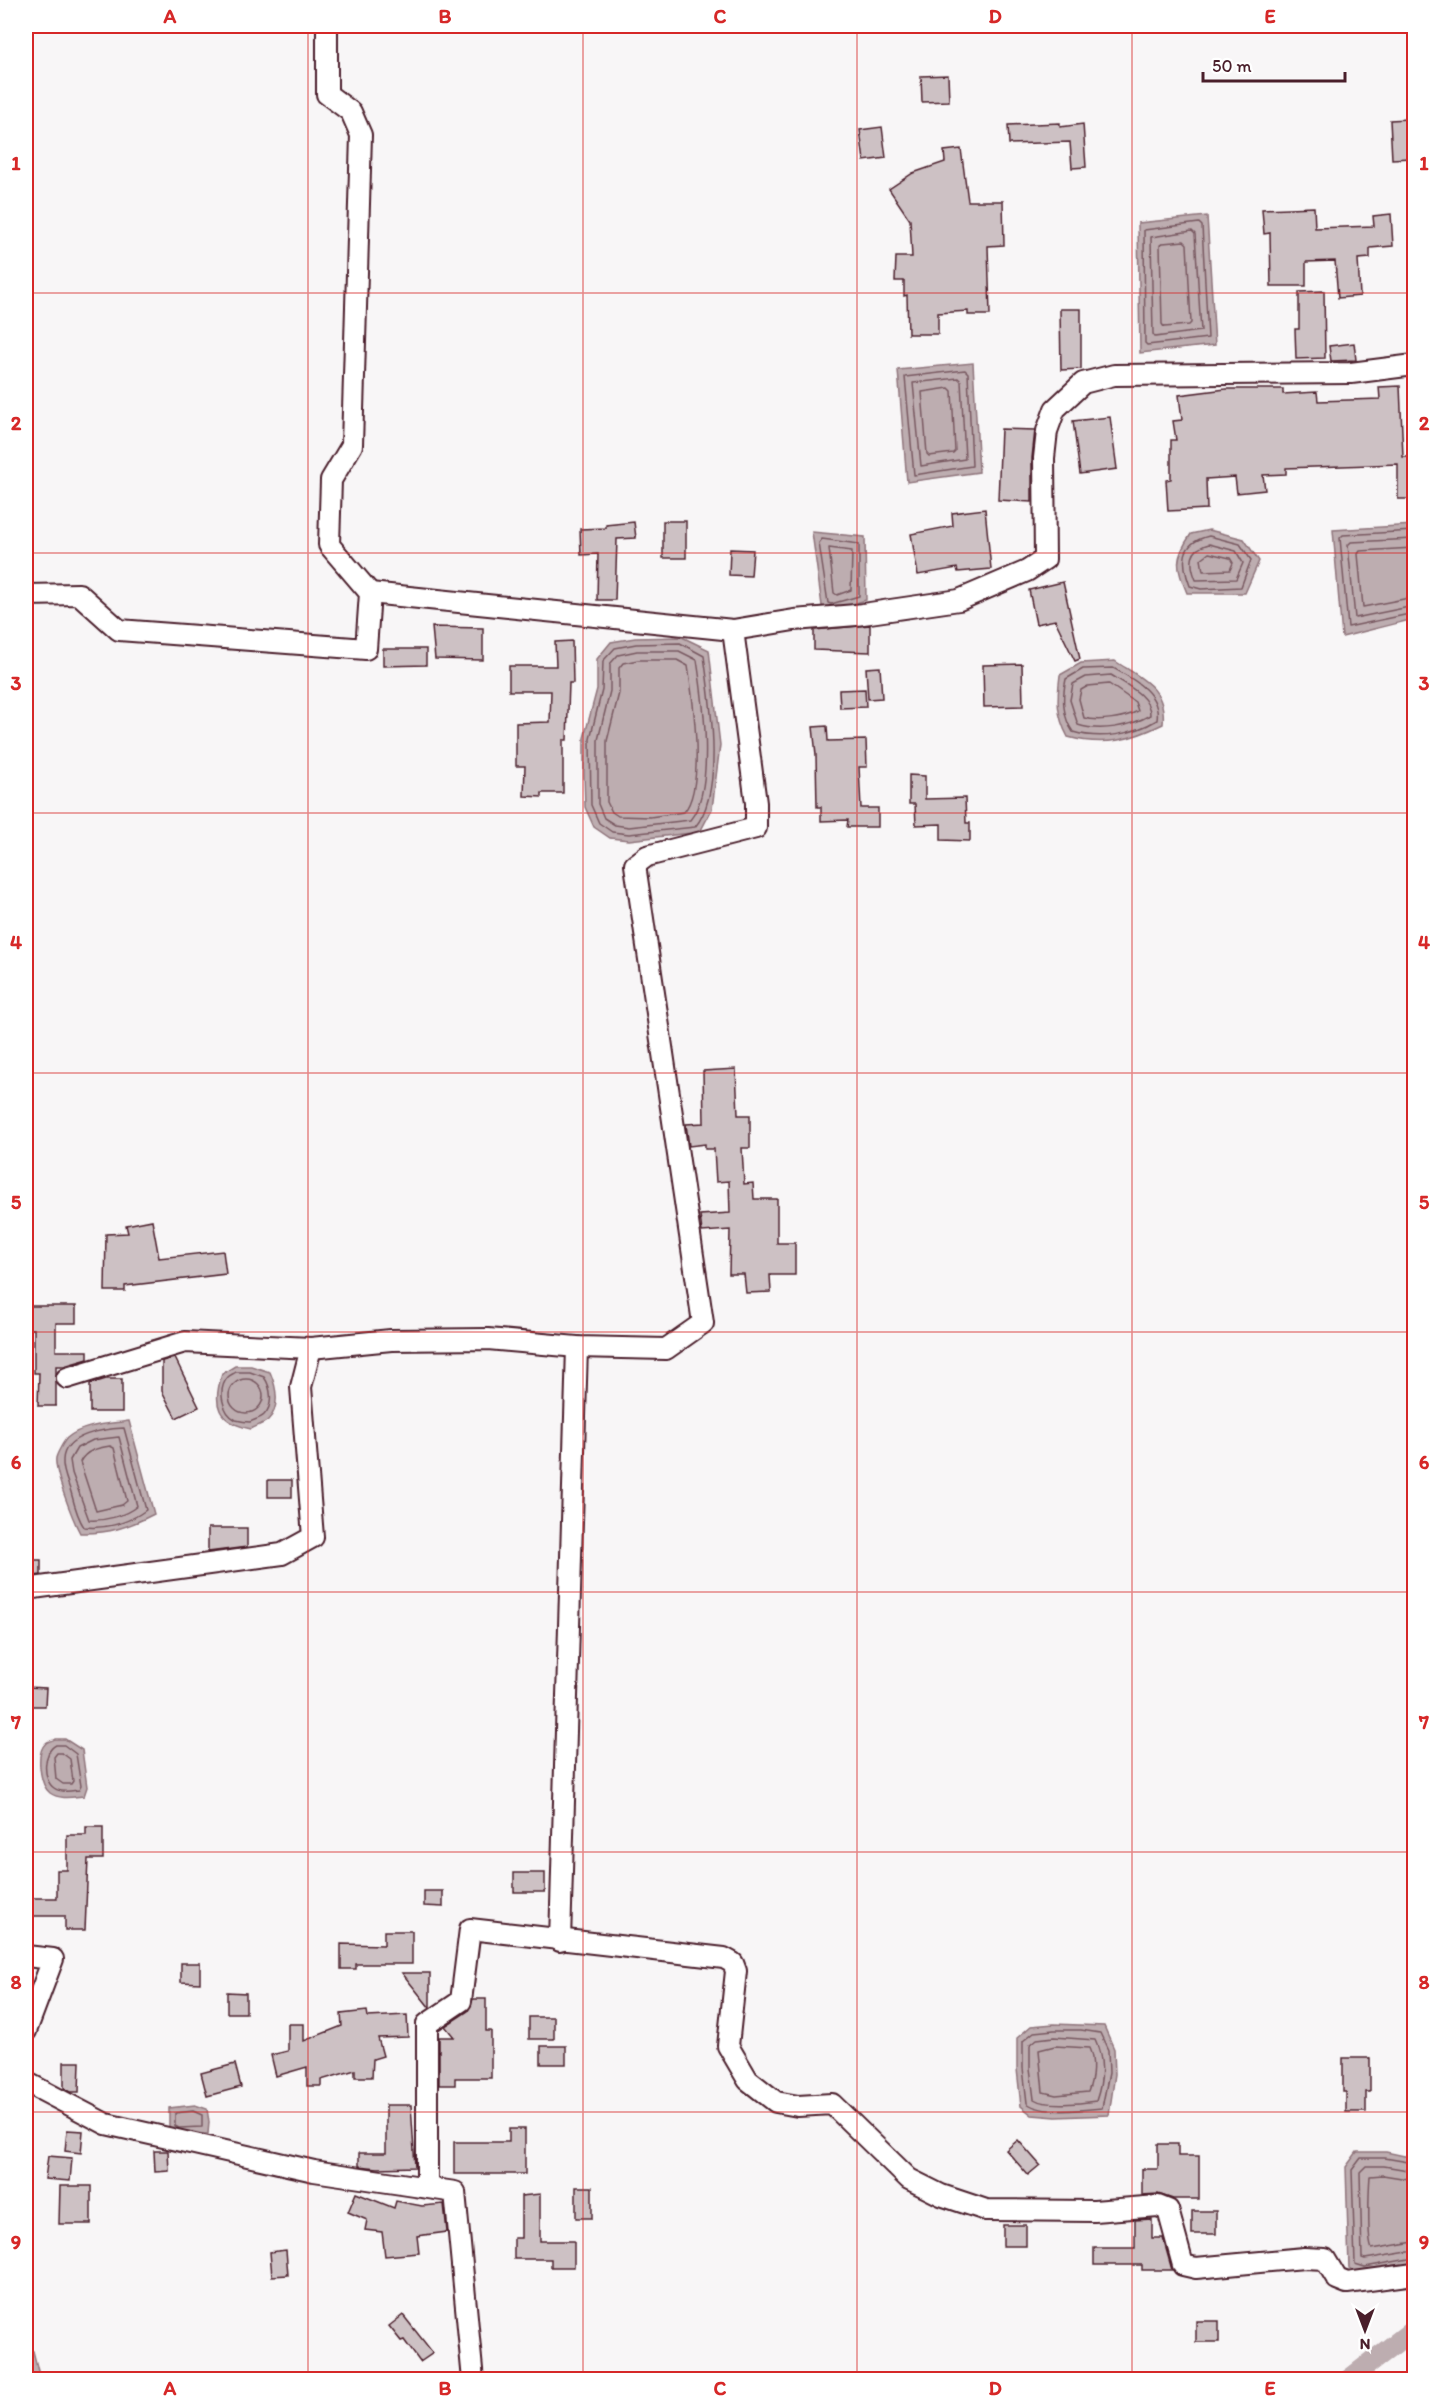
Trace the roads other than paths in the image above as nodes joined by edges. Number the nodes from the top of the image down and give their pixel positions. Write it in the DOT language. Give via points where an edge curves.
graph roads {
  1 [pos="327,26"];
  2 [pos="1414,366"];
  3 [pos="370,593"];
  4 [pos="26,595"];
  5 [pos="733,630"];
  6 [pos="577,1347"];
  7 [pos="310,1348"];
  8 [pos="67,1378"];
  9 [pos="26,1590"];
  10 [pos="560,1941"];
  11 [pos="26,1956"];
  12 [pos="26,2031"];
  13 [pos="26,2082"];
  14 [pos="427,2187"];
  15 [pos="1414,2274"];
  16 [pos="473,2379"];
  1 -- 3 [label="street" via="327,94 351,112 361,135 352,445 331,480 329,544"];
  2 -- 5 [label="street" via="1351,373 1114,375 1083,383 1055,409 1047,431 1045,559 1027,571 959,600"];
  3 -- 4 [label="street" via="366,649 119,630 79,594"];
  3 -- 5 [label="street"];
  5 -- 6 [label="street" via="756,828 647,856 635,865 703,1323 666,1350"];
  6 -- 7 [label="street" via="488,1339 391,1340"];
  6 -- 10 [label="street"];
  7 -- 8 [label="street" via="185,1342"];
  7 -- 9 [label="street" via="301,1387 313,1537 282,1554"];
  10 -- 14 [label="street" via="470,1929 461,2001 427,2024"];
  10 -- 15 [label="street" via="724,1958 733,1963 736,1971 728,2046 748,2080 776,2102 798,2106 832,2104 909,2179 941,2195 986,2210 1094,2211 1158,2206 1168,2210 1183,2265 1196,2268 1304,2258 1325,2259 1337,2279 1347,2283"];
  11 -- 12 [label="street" via="53,1959"];
  13 -- 14 [label="street" via="106,2124 314,2171"];
  14 -- 16 [label="street" via="455,2192"];
}
